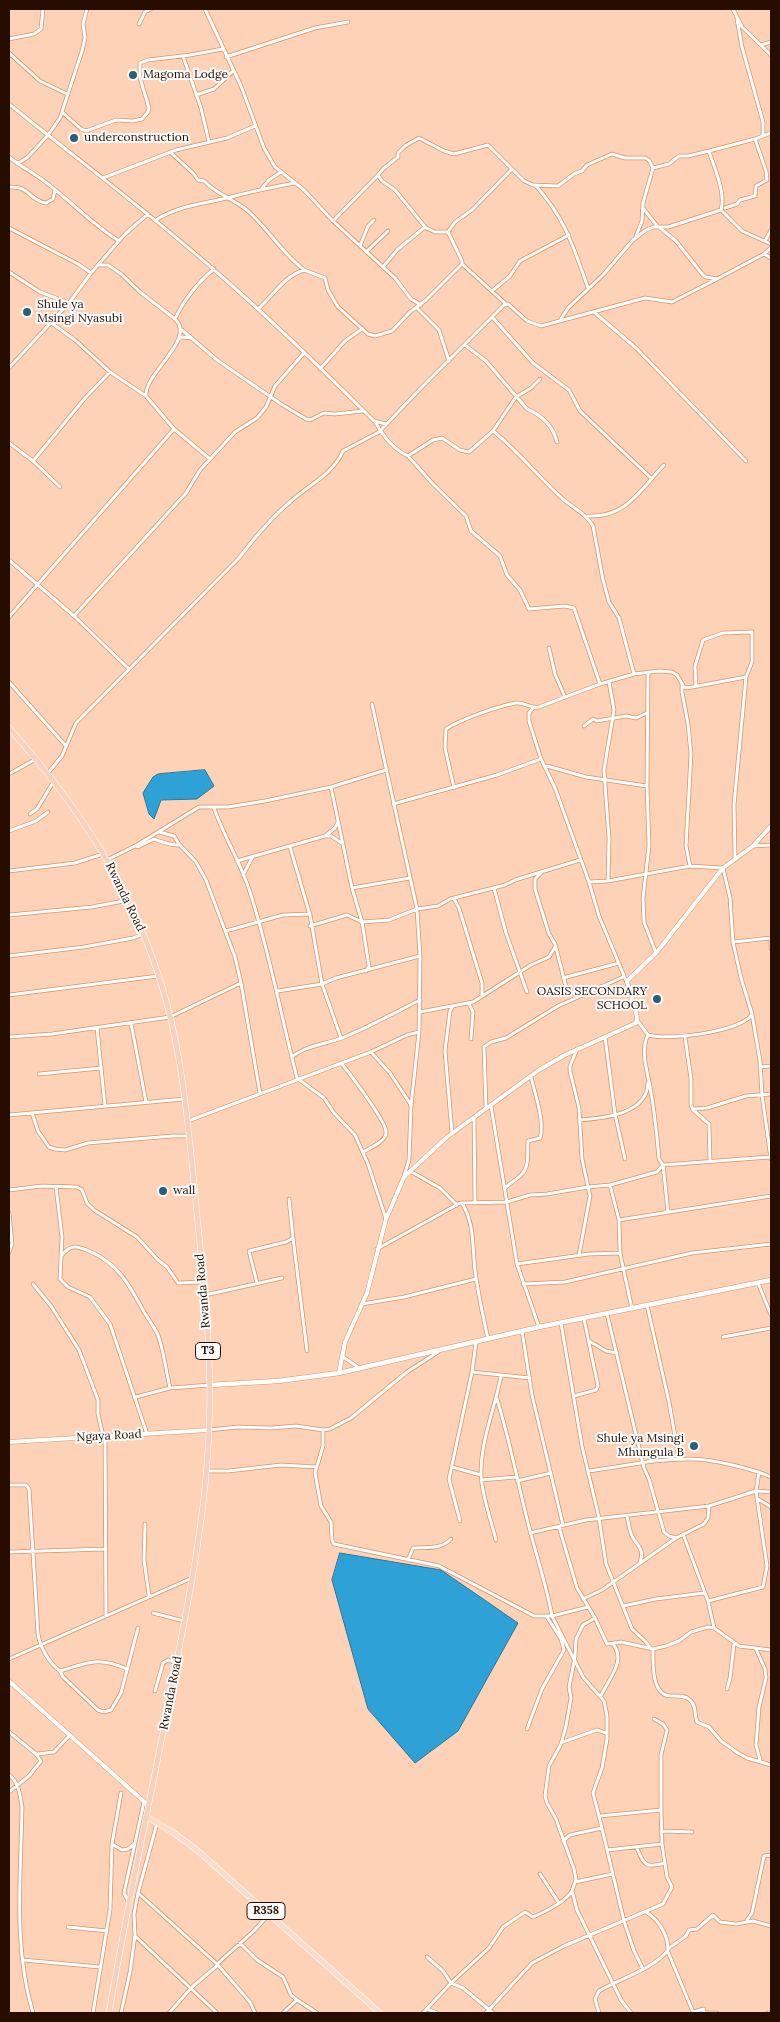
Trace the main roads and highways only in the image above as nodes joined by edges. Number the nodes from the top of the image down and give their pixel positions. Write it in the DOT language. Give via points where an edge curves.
graph roads {
  1 [pos="9,728"];
  2 [pos="771,1280"];
  3 [pos="210,1385"];
  4 [pos="146,1817"];
  5 [pos="109,2013"];
  6 [pos="380,2013"];
  1 -- 3 [label="highway, Rwanda Road / T3" via="54,780 104,854 129,900 158,976 170,1017 189,1136"];
  2 -- 3 [label="main road" via="539,1327 339,1373"];
  3 -- 4 [label="highway, Rwanda Road / T3" via="206,1471 192,1578"];
  4 -- 5 [label="highway, Rwanda Road / T3"];
  4 -- 6 [label="main road, R358" via="198,1851"];
}
